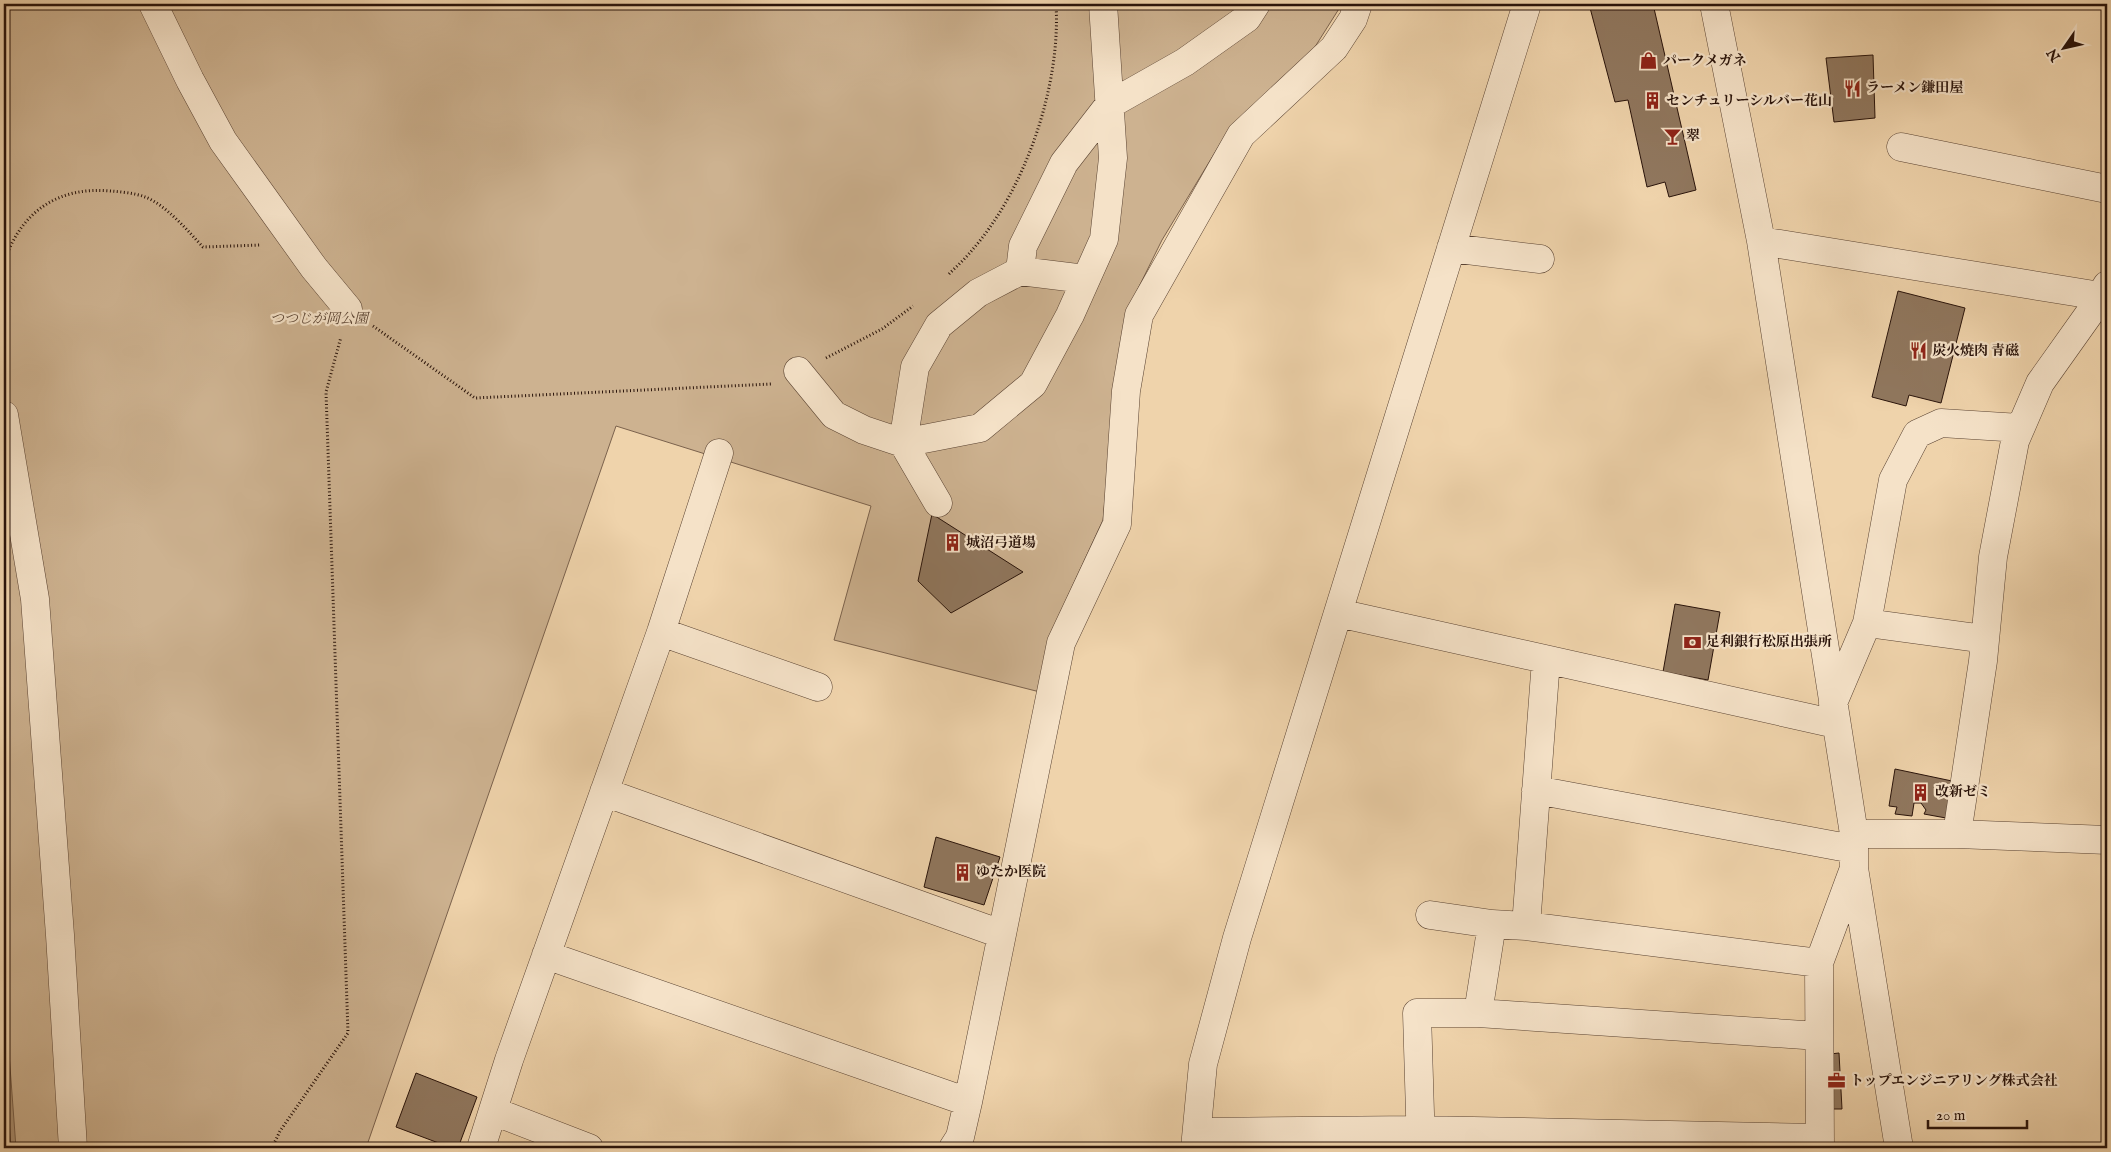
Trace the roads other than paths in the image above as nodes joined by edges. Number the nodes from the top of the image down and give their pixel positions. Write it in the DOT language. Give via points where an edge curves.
graph roads {
  1 [pos="154,4"];
  2 [pos="1103,4"];
  3 [pos="1256,4"];
  4 [pos="1358,4"];
  5 [pos="1527,4"];
  6 [pos="1714,4"];
  7 [pos="1109,105"];
  8 [pos="1901,147"];
  9 [pos="2107,189"];
  10 [pos="1760,242"];
  11 [pos="1451,248"];
  12 [pos="1540,259"];
  13 [pos="1020,270"];
  14 [pos="1085,279"];
  15 [pos="2104,291"];
  16 [pos="348,309"];
  17 [pos="798,371"];
  18 [pos="4,415"];
  19 [pos="2020,428"];
  20 [pos="903,443"];
  21 [pos="719,453"];
  22 [pos="938,503"];
  23 [pos="1338,613"];
  24 [pos="1867,624"];
  25 [pos="661,632"];
  26 [pos="1985,639"];
  27 [pos="1546,660"];
  28 [pos="818,687"];
  29 [pos="1835,714"];
  30 [pos="1536,790"];
  31 [pos="604,792"];
  32 [pos="1956,834"];
  33 [pos="2107,840"];
  34 [pos="1854,850"];
  35 [pos="1430,915"];
  36 [pos="1492,924"];
  37 [pos="1526,926"];
  38 [pos="1001,934"];
  39 [pos="546,955"];
  40 [pos="1819,963"];
  41 [pos="1478,1013"];
  42 [pos="1819,1036"];
  43 [pos="968,1102"];
  44 [pos="493,1112"];
  45 [pos="1421,1139"];
  46 [pos="1196,1140"];
  47 [pos="1820,1143"];
  48 [pos="72,1148"];
  49 [pos="481,1148"];
  50 [pos="589,1148"];
  51 [pos="953,1148"];
  52 [pos="1899,1148"];
  1 -- 16 [label="street" via="223,141"];
  2 -- 7 [label="street"];
  3 -- 7 [label="street" via="1247,18 1186,62"];
  4 -- 38 [label="street" via="1353,19 1334,48 1240,135 1139,316 1126,391 1117,524 1061,643"];
  5 -- 11 [label="street"];
  6 -- 10 [label="street"];
  7 -- 13 [label="street" via="1064,164 1024,246"];
  7 -- 14 [label="street" via="1112,158 1104,239"];
  8 -- 9 [label="street"];
  10 -- 15 [label="street"];
  10 -- 29 [label="street"];
  11 -- 12 [label="street"];
  11 -- 23 [label="street"];
  13 -- 14 [label="street"];
  13 -- 20 [label="street" via="978,293 939,325 915,367"];
  14 -- 20 [label="street" via="1033,384 980,428"];
  15 -- 19 [label="street" via="2040,383"];
  17 -- 20 [label="street" via="834,415 864,430"];
  18 -- 48 [label="street" via="35,599"];
  19 -- 24 [label="street" via="1941,424 1917,434 1893,480"];
  19 -- 26 [label="street" via="1992,557"];
  20 -- 22 [label="street"];
  21 -- 25 [label="street"];
  23 -- 27 [label="street"];
  23 -- 46 [label="street" via="1237,938 1205,1055"];
  24 -- 26 [label="street"];
  24 -- 29 [label="street"];
  25 -- 28 [label="street"];
  25 -- 31 [label="street"];
  26 -- 32 [label="street"];
  27 -- 29 [label="street"];
  27 -- 30 [label="street"];
  29 -- 34 [label="street"];
  30 -- 34 [label="street"];
  30 -- 37 [label="street"];
  31 -- 38 [label="street"];
  31 -- 39 [label="street"];
  32 -- 33 [label="street"];
  32 -- 34 [label="street"];
  34 -- 40 [label="street"];
  34 -- 52 [label="street"];
  35 -- 36 [label="street"];
  36 -- 37 [label="street"];
  36 -- 41 [label="street"];
  37 -- 40 [label="street"];
  38 -- 43 [label="street"];
  39 -- 43 [label="street"];
  39 -- 44 [label="street"];
  40 -- 42 [label="street"];
  41 -- 42 [label="street"];
  41 -- 45 [label="street" via="1406,1012"];
  42 -- 47 [label="street"];
  43 -- 51 [label="street" via="960,1137"];
  44 -- 49 [label="street"];
  44 -- 50 [label="street"];
  45 -- 46 [label="street"];
  45 -- 47 [label="street"];
}
